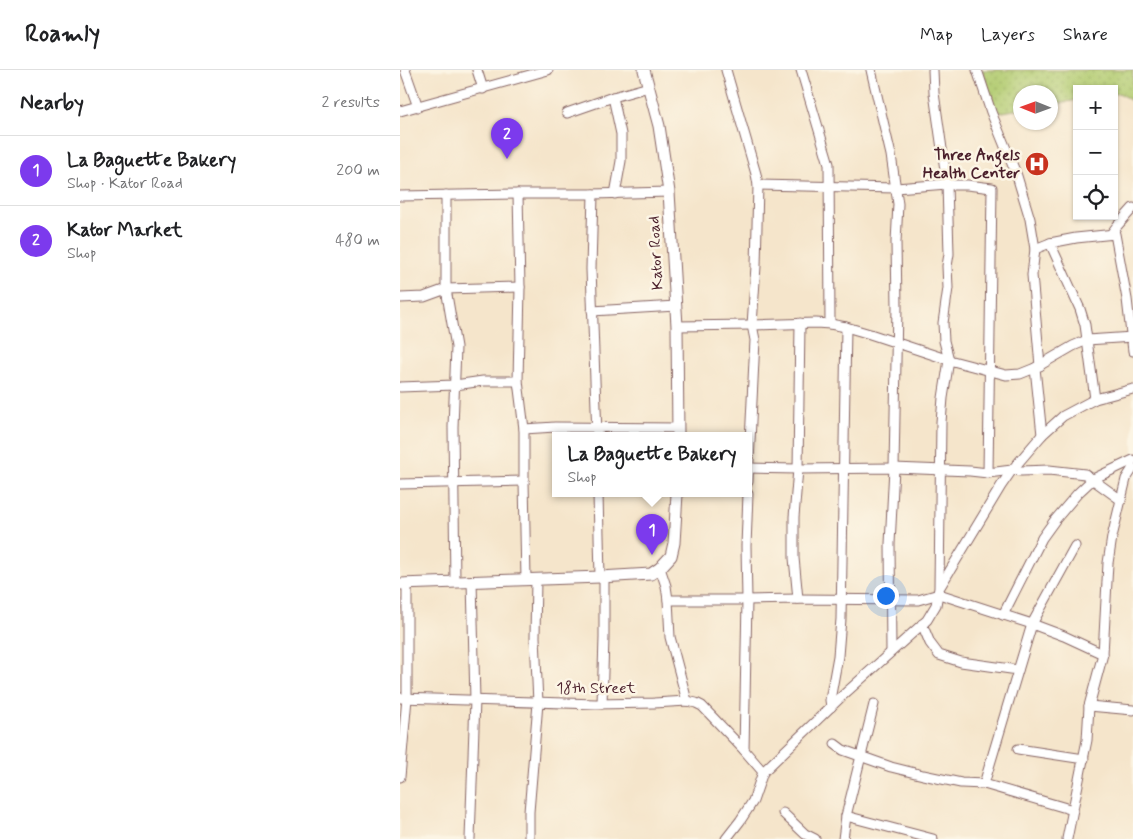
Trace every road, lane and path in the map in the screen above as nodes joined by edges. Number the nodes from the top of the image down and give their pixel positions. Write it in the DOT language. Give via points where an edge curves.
graph roads {
  1 [pos="405,70"];
  2 [pos="478,70"];
  3 [pos="548,70"];
  4 [pos="644,70"];
  5 [pos="726,70"];
  6 [pos="801,70"];
  7 [pos="871,70"];
  8 [pos="933,70"];
  9 [pos="977,70"];
  10 [pos="649,87"];
  11 [pos="483,89"];
  12 [pos="613,97"];
  13 [pos="418,107"];
  14 [pos="400,111"];
  15 [pos="567,113"];
  16 [pos="946,184"];
  17 [pos="758,185"];
  18 [pos="829,187"];
  19 [pos="896,188"];
  20 [pos="669,192"];
  21 [pos="518,194"];
  22 [pos="593,194"];
  23 [pos="614,194"];
  24 [pos="446,195"];
  25 [pos="400,196"];
  26 [pos="1133,208"];
  27 [pos="1112,234"];
  28 [pos="1050,243"];
  29 [pos="1036,249"];
  30 [pos="520,287"];
  31 [pos="446,289"];
  32 [pos="400,298"];
  33 [pos="676,306"];
  34 [pos="592,311"];
  35 [pos="800,323"];
  36 [pos="830,324"];
  37 [pos="752,325"];
  38 [pos="677,326"];
  39 [pos="846,327"];
  40 [pos="1132,337"];
  41 [pos="1086,340"];
  42 [pos="895,343"];
  43 [pos="1133,351"];
  44 [pos="949,360"];
  45 [pos="1038,367"];
  46 [pos="990,370"];
  47 [pos="518,381"];
  48 [pos="455,385"];
  49 [pos="400,387"];
  50 [pos="1133,389"];
  51 [pos="1095,399"];
  52 [pos="524,429"];
  53 [pos="596,432"];
  54 [pos="678,432"];
  55 [pos="751,432"];
  56 [pos="1042,435"];
  57 [pos="1133,460"];
  58 [pos="752,468"];
  59 [pos="894,468"];
  60 [pos="1133,468"];
  61 [pos="798,469"];
  62 [pos="843,469"];
  63 [pos="940,469"];
  64 [pos="1012,470"];
  65 [pos="988,473"];
  66 [pos="1094,479"];
  67 [pos="524,481"];
  68 [pos="454,482"];
  69 [pos="400,484"];
  70 [pos="598,497"];
  71 [pos="677,497"];
  72 [pos="748,497"];
  73 [pos="1121,500"];
  74 [pos="1075,546"];
  75 [pos="660,568"];
  76 [pos="602,577"];
  77 [pos="531,579"];
  78 [pos="472,581"];
  79 [pos="455,582"];
  80 [pos="404,584"];
  81 [pos="939,591"];
  82 [pos="798,598"];
  83 [pos="891,599"];
  84 [pos="668,600"];
  85 [pos="747,600"];
  86 [pos="841,600"];
  87 [pos="1003,615"];
  88 [pos="922,624"];
  89 [pos="1032,624"];
  90 [pos="891,651"];
  91 [pos="1102,654"];
  92 [pos="1018,670"];
  93 [pos="403,698"];
  94 [pos="475,700"];
  95 [pos="687,701"];
  96 [pos="538,703"];
  97 [pos="602,704"];
  98 [pos="874,704"];
  99 [pos="1089,706"];
  100 [pos="831,707"];
  101 [pos="1133,710"];
  102 [pos="835,744"];
  103 [pos="1018,749"];
  104 [pos="744,750"];
  105 [pos="860,756"];
  106 [pos="1084,759"];
  107 [pos="764,772"];
  108 [pos="400,777"];
  109 [pos="984,784"];
  110 [pos="1073,810"];
  111 [pos="783,813"];
  112 [pos="846,816"];
  113 [pos="470,839"];
  114 [pos="528,839"];
  115 [pos="726,839"];
  116 [pos="815,839"];
  117 [pos="843,839"];
  118 [pos="933,839"];
  119 [pos="1068,839"];
  1 -- 13 [label="street"];
  2 -- 11 [label="street"];
  3 -- 11 [label="street"];
  4 -- 10 [label="main road, Kator Road"];
  5 -- 17 [label="street"];
  6 -- 18 [label="street" via="829,164"];
  7 -- 19 [label="street"];
  8 -- 16 [label="street"];
  9 -- 29 [label="street" via="1024,196"];
  10 -- 12 [label="street"];
  10 -- 20 [label="main road, Kator Road" via="659,126"];
  11 -- 13 [label="street"];
  12 -- 15 [label="street"];
  12 -- 23 [label="street" via="621,134 621,161"];
  13 -- 14 [label="street"];
  16 -- 19 [label="street"];
  16 -- 44 [label="street" via="949,254 944,342"];
  16 -- 46 [label="street" via="992,188"];
  17 -- 18 [label="street"];
  17 -- 37 [label="street"];
  18 -- 19 [label="street"];
  18 -- 36 [label="street"];
  19 -- 42 [label="street"];
  20 -- 23 [label="street"];
  20 -- 33 [label="main road, Kator Road"];
  21 -- 22 [label="street"];
  21 -- 24 [label="street"];
  21 -- 30 [label="street"];
  22 -- 23 [label="street"];
  22 -- 34 [label="street"];
  24 -- 25 [label="street"];
  24 -- 31 [label="street"];
  26 -- 27 [label="street"];
  27 -- 28 [label="street"];
  27 -- 40 [label="street" via="1115,234"];
  28 -- 29 [label="street"];
  28 -- 41 [label="street" via="1080,309"];
  29 -- 45 [label="street" via="1032,275"];
  30 -- 31 [label="street"];
  30 -- 47 [label="street"];
  31 -- 32 [label="street" via="424,297"];
  31 -- 48 [label="street" via="456,347"];
  33 -- 34 [label="street"];
  33 -- 38 [label="main road, Kator Road"];
  34 -- 53 [label="street"];
  35 -- 36 [label="street"];
  35 -- 37 [label="street"];
  35 -- 61 [label="street"];
  36 -- 39 [label="street"];
  37 -- 38 [label="street"];
  37 -- 55 [label="street" via="755,340"];
  38 -- 54 [label="main road, Kator Road"];
  39 -- 42 [label="street"];
  39 -- 62 [label="street"];
  40 -- 41 [label="street"];
  40 -- 43 [label="street"];
  41 -- 45 [label="street"];
  41 -- 51 [label="street"];
  42 -- 44 [label="street"];
  42 -- 59 [label="street"];
  44 -- 46 [label="street"];
  44 -- 63 [label="street" via="941,422"];
  45 -- 46 [label="street" via="1006,375"];
  45 -- 56 [label="street"];
  46 -- 65 [label="street"];
  47 -- 48 [label="street"];
  47 -- 52 [label="street"];
  48 -- 49 [label="street"];
  48 -- 68 [label="street"];
  50 -- 51 [label="street"];
  51 -- 56 [label="street" via="1063,416"];
  52 -- 53 [label="street" via="556,427"];
  52 -- 67 [label="street"];
  53 -- 54 [label="street"];
  56 -- 64 [label="street"];
  57 -- 66 [label="street"];
  58 -- 61 [label="street"];
  59 -- 62 [label="street"];
  59 -- 63 [label="street"];
  59 -- 83 [label="street"];
  60 -- 73 [label="street" via="1126,479"];
  61 -- 62 [label="street"];
  61 -- 82 [label="street" via="794,517"];
  62 -- 86 [label="street"];
  63 -- 65 [label="street"];
  63 -- 81 [label="street"];
  64 -- 65 [label="street"];
  64 -- 66 [label="street" via="1068,472"];
  64 -- 81 [label="street"];
  66 -- 73 [label="street"];
  66 -- 87 [label="street" via="1042,538"];
  67 -- 68 [label="street"];
  67 -- 77 [label="street"];
  68 -- 69 [label="street"];
  68 -- 79 [label="street"];
  70 -- 76 [label="street"];
  71 -- 75 [label="main road" via="671,556"];
  72 -- 85 [label="street"];
  73 -- 91 [label="street" via="1108,564"];
  74 -- 89 [label="street"];
  75 -- 76 [label="main road" via="651,574"];
  75 -- 84 [label="street"];
  76 -- 77 [label="main road"];
  76 -- 97 [label="street"];
  77 -- 78 [label="main road"];
  77 -- 96 [label="street"];
  78 -- 79 [label="main road"];
  78 -- 94 [label="street"];
  79 -- 80 [label="main road"];
  80 -- 93 [label="street"];
  81 -- 83 [label="street" via="918,600"];
  81 -- 87 [label="street"];
  81 -- 88 [label="street" via="934,609"];
  82 -- 85 [label="street"];
  82 -- 86 [label="street"];
  83 -- 86 [label="street"];
  83 -- 90 [label="street"];
  84 -- 85 [label="street"];
  84 -- 95 [label="street" via="670,636"];
  85 -- 104 [label="street"];
  86 -- 100 [label="street"];
  87 -- 89 [label="street"];
  88 -- 90 [label="street"];
  88 -- 92 [label="street" via="939,655 961,662"];
  89 -- 91 [label="street"];
  89 -- 92 [label="street"];
  90 -- 100 [label="street"];
  91 -- 99 [label="street"];
  92 -- 109 [label="street"];
  93 -- 94 [label="street, 18th Street"];
  93 -- 108 [label="street"];
  94 -- 96 [label="street, 18th Street"];
  94 -- 113 [label="street"];
  95 -- 97 [label="street, 18th Street"];
  95 -- 104 [label="street" via="702,706"];
  96 -- 97 [label="street, 18th Street"];
  96 -- 114 [label="street"];
  98 -- 105 [label="street"];
  99 -- 101 [label="street"];
  99 -- 106 [label="street"];
  100 -- 107 [label="street"];
  102 -- 105 [label="street"];
  103 -- 106 [label="street"];
  104 -- 107 [label="street"];
  105 -- 109 [label="street" via="923,775"];
  105 -- 112 [label="street"];
  106 -- 110 [label="street"];
  107 -- 115 [label="street" via="753,801"];
  109 -- 110 [label="street"];
  110 -- 119 [label="street"];
  111 -- 116 [label="street"];
  112 -- 117 [label="street"];
  112 -- 118 [label="street"];
}
